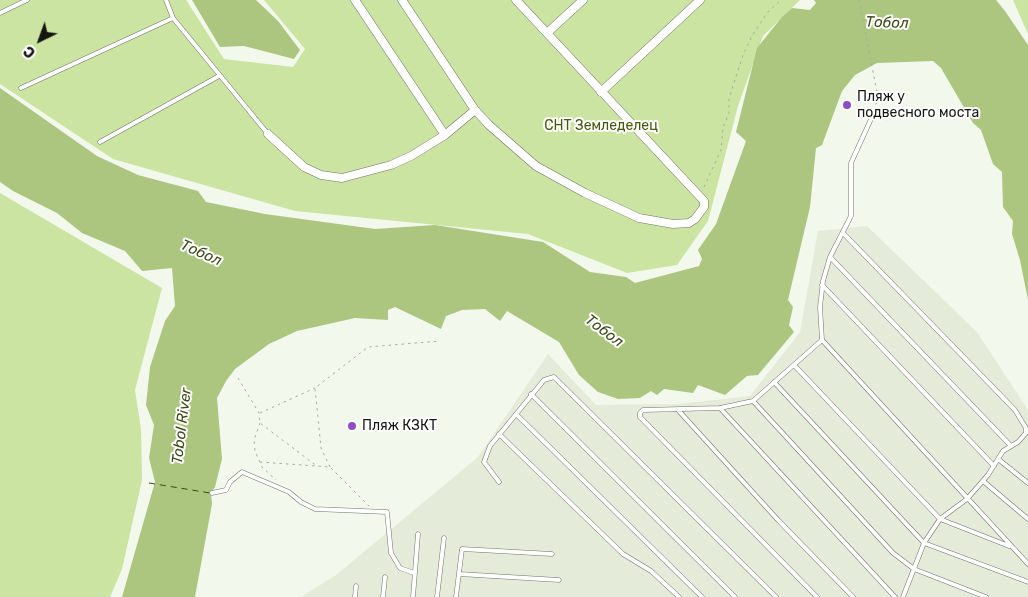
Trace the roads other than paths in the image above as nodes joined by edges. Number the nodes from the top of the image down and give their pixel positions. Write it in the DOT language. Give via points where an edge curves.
graph roads {
  1 [pos="27,0"];
  2 [pos="166,0"];
  3 [pos="355,0"];
  4 [pos="402,0"];
  5 [pos="516,0"];
  6 [pos="583,0"];
  7 [pos="700,0"];
  8 [pos="0,14"];
  9 [pos="173,18"];
  10 [pos="547,33"];
  11 [pos="218,76"];
  12 [pos="21,88"];
  13 [pos="601,92"];
  14 [pos="475,110"];
  15 [pos="871,119"];
  16 [pos="268,134"];
  17 [pos="446,135"];
  18 [pos="100,142"];
  19 [pos="843,233"];
  20 [pos="830,256"];
  21 [pos="822,284"];
  22 [pos="822,340"];
  23 [pos="794,365"];
  24 [pos="774,382"];
  25 [pos="531,394"];
  26 [pos="753,400"];
  27 [pos="720,408"];
  28 [pos="678,410"];
  29 [pos="516,414"];
  30 [pos="499,434"];
  31 [pos="1012,446"];
  32 [pos="998,459"];
  33 [pos="994,466"];
  34 [pos="983,481"];
  35 [pos="499,482"];
  36 [pos="1028,484"];
  37 [pos="212,493"];
  38 [pos="967,499"];
  39 [pos="940,519"];
  40 [pos="1028,519"];
  41 [pos="418,534"];
  42 [pos="444,538"];
  43 [pos="924,542"];
  44 [pos="1011,547"];
  45 [pos="552,554"];
  46 [pos="1028,564"];
  47 [pos="914,569"];
  48 [pos="414,573"];
  49 [pos="459,574"];
  50 [pos="385,577"];
  51 [pos="559,580"];
  52 [pos="1028,582"];
  53 [pos="356,586"];
  54 [pos="904,596"];
  55 [pos="355,597"];
  56 [pos="383,597"];
  57 [pos="413,597"];
  58 [pos="437,597"];
  59 [pos="456,597"];
  60 [pos="679,597"];
  61 [pos="702,597"];
  62 [pos="735,597"];
  63 [pos="776,597"];
  64 [pos="817,597"];
  65 [pos="853,597"];
  66 [pos="895,597"];
  67 [pos="986,597"];
  1 -- 8 [label="lane"];
  2 -- 9 [label="lane"];
  3 -- 17 [label="street"];
  4 -- 14 [label="street"];
  5 -- 10 [label="street"];
  6 -- 10 [label="street"];
  7 -- 13 [label="street"];
  9 -- 11 [label="lane"];
  9 -- 12 [label="lane"];
  10 -- 13 [label="street"];
  11 -- 16 [label="lane"];
  11 -- 18 [label="lane"];
  13 -- 14 [label="street" via="704,201 704,207 689,223 673,224 639,218 585,193 536,166"];
  14 -- 17 [label="street"];
  15 -- 19 [label="lane" via="851,163 851,216"];
  16 -- 17 [label="street" via="304,167 320,175 342,178 391,165"];
  19 -- 20 [label="lane"];
  19 -- 31 [label="lane" via="1016,410 1024,422 1026,433"];
  20 -- 21 [label="lane"];
  20 -- 31 [label="lane"];
  21 -- 22 [label="lane"];
  21 -- 33 [label="lane"];
  22 -- 23 [label="lane"];
  22 -- 38 [label="lane"];
  23 -- 24 [label="lane"];
  23 -- 39 [label="lane"];
  24 -- 26 [label="lane"];
  24 -- 43 [label="lane"];
  25 -- 29 [label="lane"];
  25 -- 62 [label="lane"];
  25 -- 63 [label="lane" via="547,378 558,379"];
  26 -- 27 [label="lane"];
  26 -- 47 [label="lane" via="893,553"];
  27 -- 28 [label="lane"];
  27 -- 66 [label="lane"];
  28 -- 64 [label="lane" via="643,410 640,417"];
  28 -- 65 [label="lane"];
  29 -- 30 [label="lane"];
  29 -- 61 [label="lane"];
  30 -- 35 [label="lane" via="484,462"];
  30 -- 60 [label="lane" via="623,554 651,571"];
  31 -- 32 [label="lane"];
  32 -- 33 [label="lane"];
  32 -- 36 [label="lane"];
  33 -- 34 [label="lane"];
  34 -- 38 [label="lane"];
  34 -- 40 [label="lane"];
  37 -- 48 [label="lane" via="226,490 242,472 289,492 315,509 387,512 391,552 400,568"];
  38 -- 39 [label="lane"];
  38 -- 44 [label="lane"];
  39 -- 43 [label="lane"];
  39 -- 44 [label="lane"];
  41 -- 48 [label="lane"];
  42 -- 58 [label="lane"];
  43 -- 47 [label="lane"];
  43 -- 52 [label="lane"];
  44 -- 46 [label="lane"];
  45 -- 49 [label="lane" via="462,549"];
  47 -- 54 [label="lane"];
  47 -- 67 [label="lane"];
  48 -- 57 [label="lane"];
  49 -- 51 [label="lane"];
  49 -- 59 [label="lane"];
  50 -- 56 [label="lane"];
  53 -- 55 [label="lane"];
}
